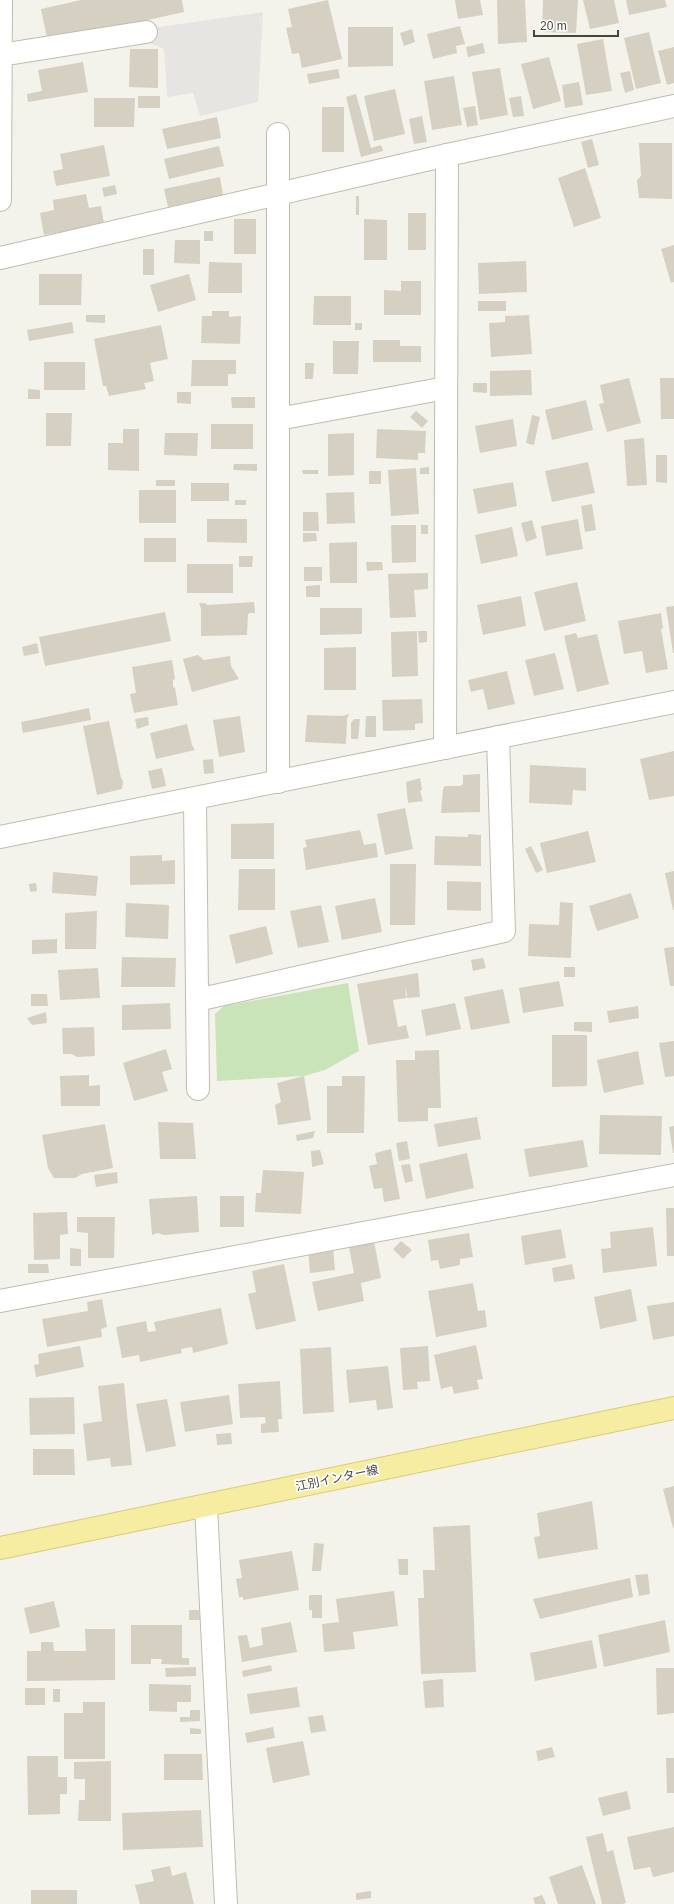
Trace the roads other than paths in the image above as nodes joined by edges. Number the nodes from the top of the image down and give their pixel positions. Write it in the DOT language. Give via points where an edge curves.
graph roads {
  1 [pos="1,0"];
  2 [pos="146,32"];
  3 [pos="1,55"];
  4 [pos="674,106"];
  5 [pos="278,134"];
  6 [pos="447,155"];
  7 [pos="278,194"];
  8 [pos="0,200"];
  9 [pos="0,258"];
  10 [pos="446,388"];
  11 [pos="278,419"];
  12 [pos="674,702"];
  13 [pos="498,738"];
  14 [pos="445,748"];
  15 [pos="278,782"];
  16 [pos="195,798"];
  17 [pos="0,838"];
  18 [pos="197,1000"];
  19 [pos="198,1089"];
  20 [pos="674,1176"];
  21 [pos="0,1301"];
  22 [pos="674,1408"];
  23 [pos="206,1506"];
  24 [pos="0,1548"];
  25 [pos="226,1904"];
  1 -- 3 [label="street"];
  2 -- 3 [label="street"];
  3 -- 8 [label="street"];
  4 -- 6 [label="street"];
  5 -- 7 [label="street"];
  6 -- 7 [label="street"];
  6 -- 10 [label="street"];
  7 -- 9 [label="street"];
  7 -- 11 [label="street"];
  10 -- 11 [label="street"];
  10 -- 14 [label="street"];
  11 -- 15 [label="street"];
  12 -- 13 [label="street"];
  13 -- 14 [label="street"];
  13 -- 18 [label="street" via="504,931"];
  14 -- 15 [label="street"];
  15 -- 16 [label="street"];
  16 -- 17 [label="street"];
  16 -- 18 [label="street"];
  18 -- 19 [label="street"];
  20 -- 21 [label="street"];
  22 -- 23 [label="main road, 江別インター線"];
  23 -- 24 [label="main road, 江別インター線"];
  23 -- 25 [label="street"];
}
